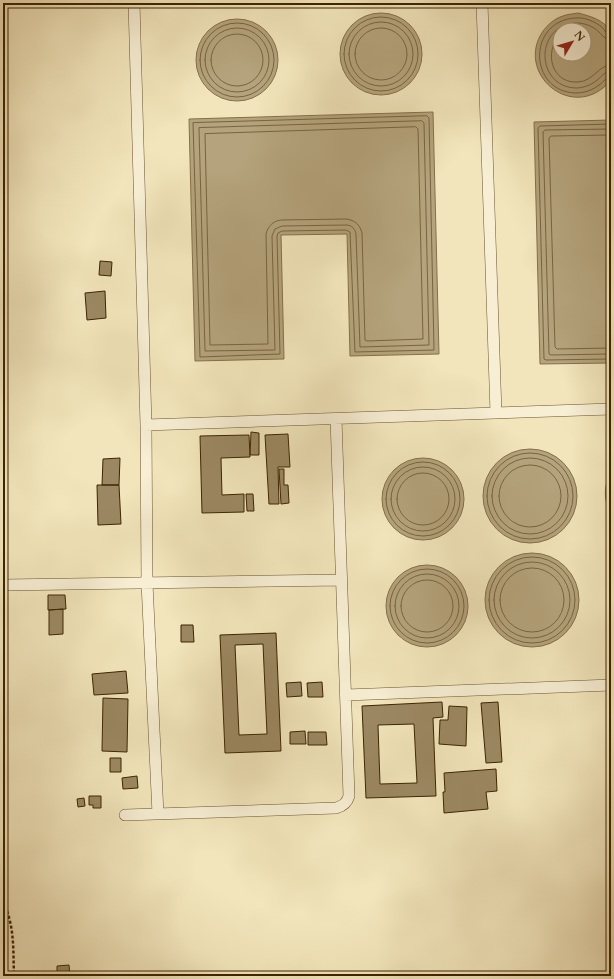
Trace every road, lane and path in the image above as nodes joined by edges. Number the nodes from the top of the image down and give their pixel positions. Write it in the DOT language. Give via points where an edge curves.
graph roads {
  1 [pos="134,3"];
  2 [pos="482,3"];
  3 [pos="611,409"];
  4 [pos="496,413"];
  5 [pos="336,418"];
  6 [pos="146,425"];
  7 [pos="342,580"];
  8 [pos="147,583"];
  9 [pos="3,585"];
  10 [pos="611,685"];
  11 [pos="346,695"];
  12 [pos="158,814"];
  13 [pos="125,815"];
  14 [pos="3,902"];
  15 [pos="14,976"];
  1 -- 6 [label="lane"];
  2 -- 4 [label="lane"];
  3 -- 4 [label="lane"];
  4 -- 5 [label="lane"];
  5 -- 6 [label="lane"];
  5 -- 7 [label="lane"];
  6 -- 8 [label="lane"];
  7 -- 8 [label="lane"];
  7 -- 11 [label="lane"];
  8 -- 9 [label="lane"];
  8 -- 12 [label="lane"];
  10 -- 11 [label="lane"];
  11 -- 12 [label="lane" via="350,796 341,807"];
  12 -- 13 [label="lane"];
  14 -- 15 [label="path" via="12,926"];
}
